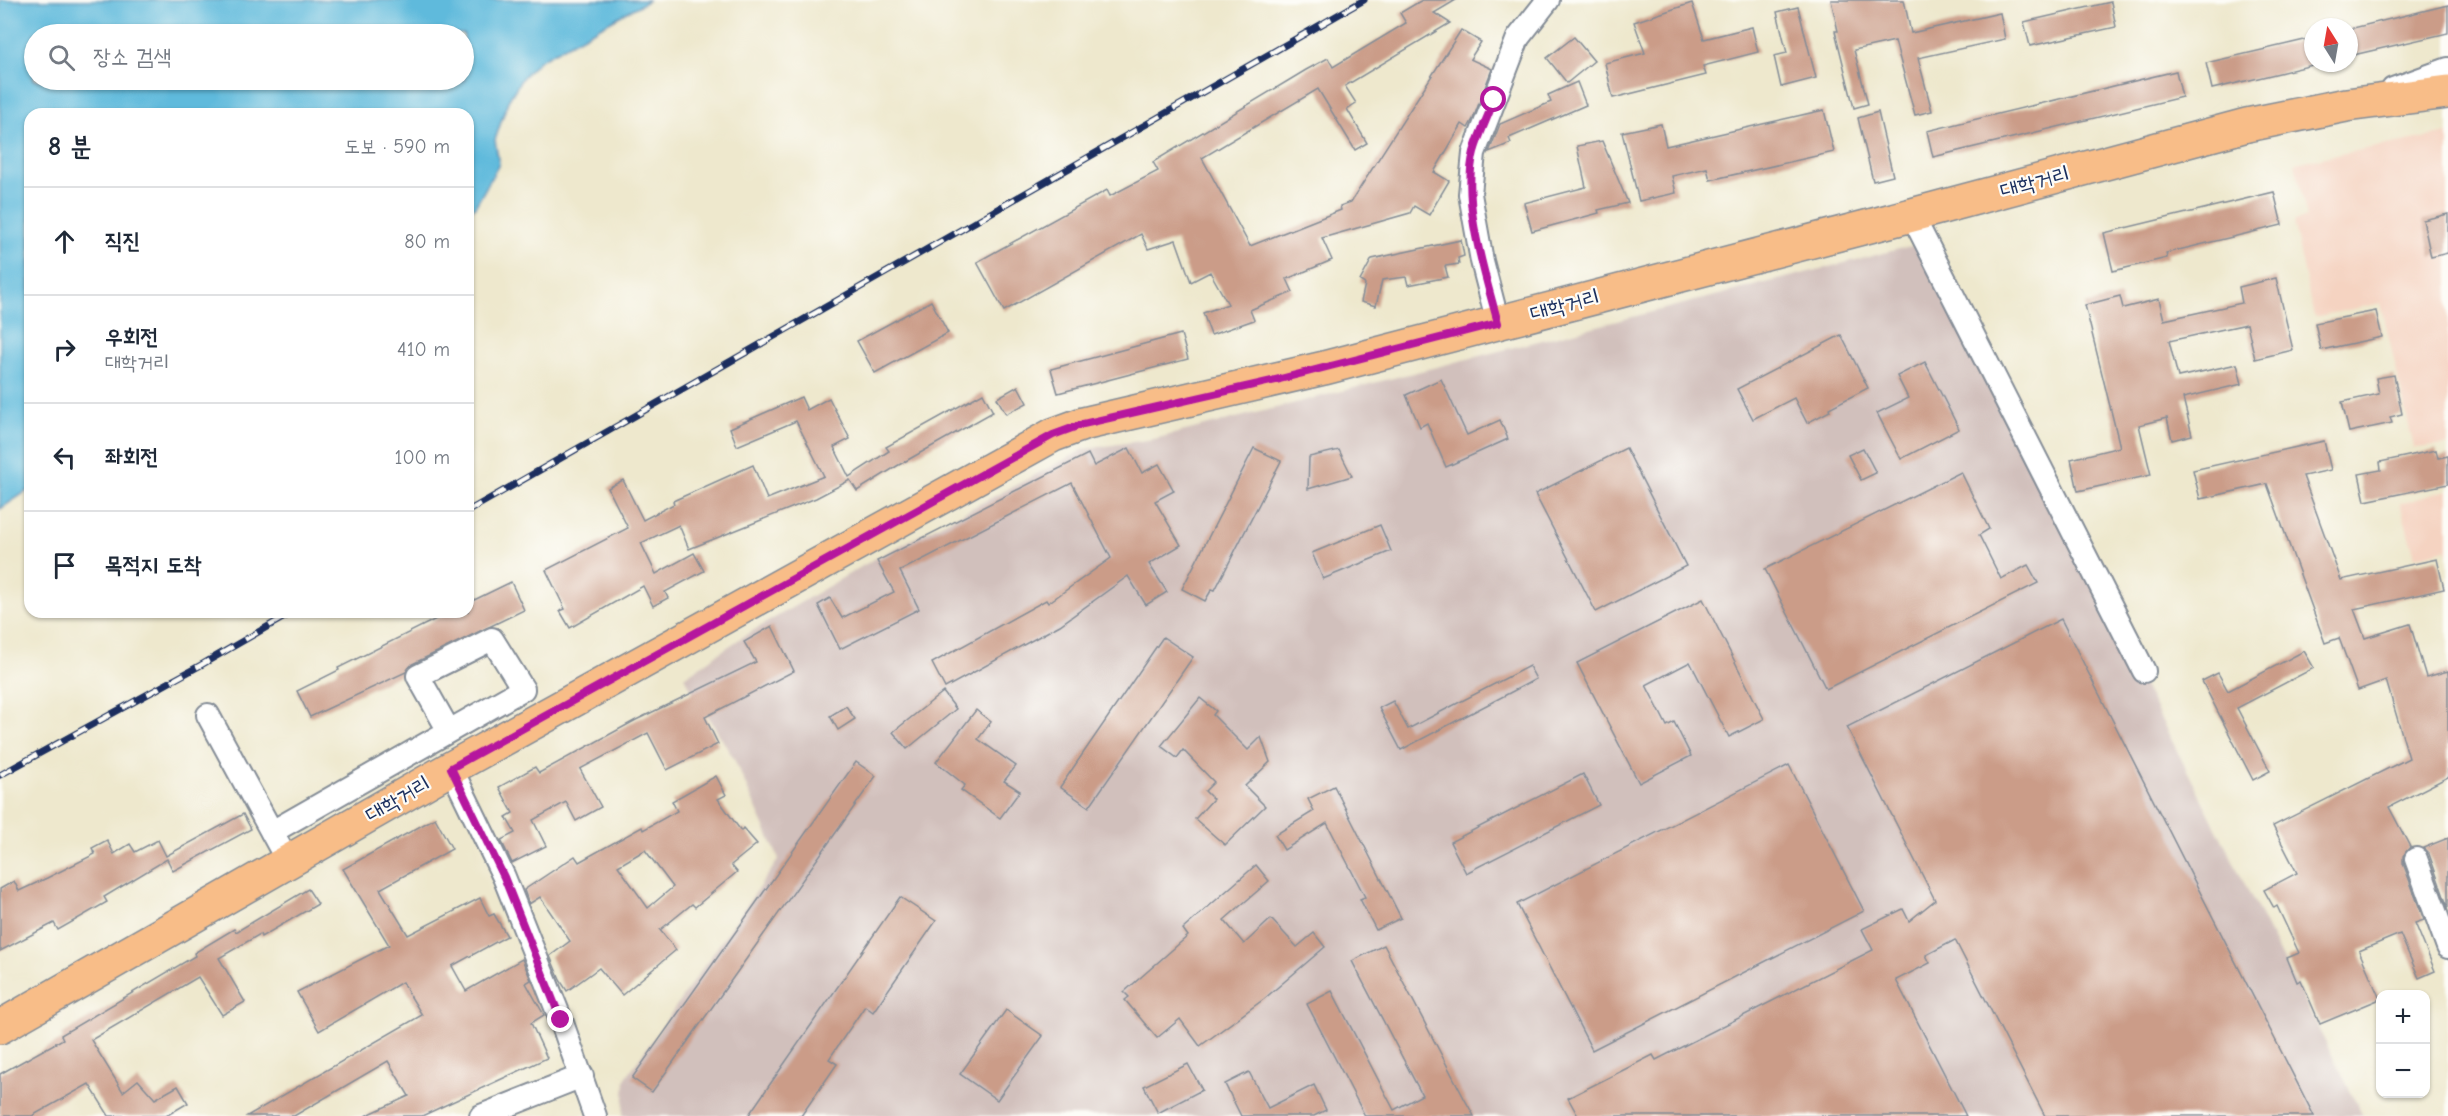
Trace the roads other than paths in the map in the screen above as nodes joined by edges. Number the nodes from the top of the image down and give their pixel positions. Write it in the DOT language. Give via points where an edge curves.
graph roads {
  1 [pos="1548,0"];
  2 [pos="2448,69"];
  3 [pos="2448,92"];
  4 [pos="2346,105"];
  5 [pos="1912,215"];
  6 [pos="1498,323"];
  7 [pos="2144,671"];
  8 [pos="208,715"];
  9 [pos="450,732"];
  10 [pos="451,768"];
  11 [pos="272,832"];
  12 [pos="2416,859"];
  13 [pos="288,862"];
  14 [pos="2448,946"];
  15 [pos="0,1027"];
  16 [pos="582,1076"];
  17 [pos="481,1116"];
  18 [pos="595,1116"];
  1 -- 6 [label="street" via="1518,38 1474,153 1470,194"];
  2 -- 4 [label="street"];
  3 -- 4 [label="main road, 대학거리"];
  4 -- 5 [label="main road, 대학거리" via="2247,125"];
  5 -- 6 [label="main road, 대학거리"];
  5 -- 7 [label="street"];
  6 -- 10 [label="main road, 대학거리" via="1083,424 1053,435"];
  8 -- 11 [label="street"];
  9 -- 9 [label="street" via="524,689 492,639 418,676"];
  9 -- 11 [label="street"];
  10 -- 13 [label="main road, 대학거리"];
  10 -- 16 [label="street" via="504,877"];
  11 -- 13 [label="street"];
  12 -- 14 [label="street"];
  13 -- 15 [label="main road, 대학거리"];
  16 -- 17 [label="street"];
  16 -- 18 [label="street"];
}
